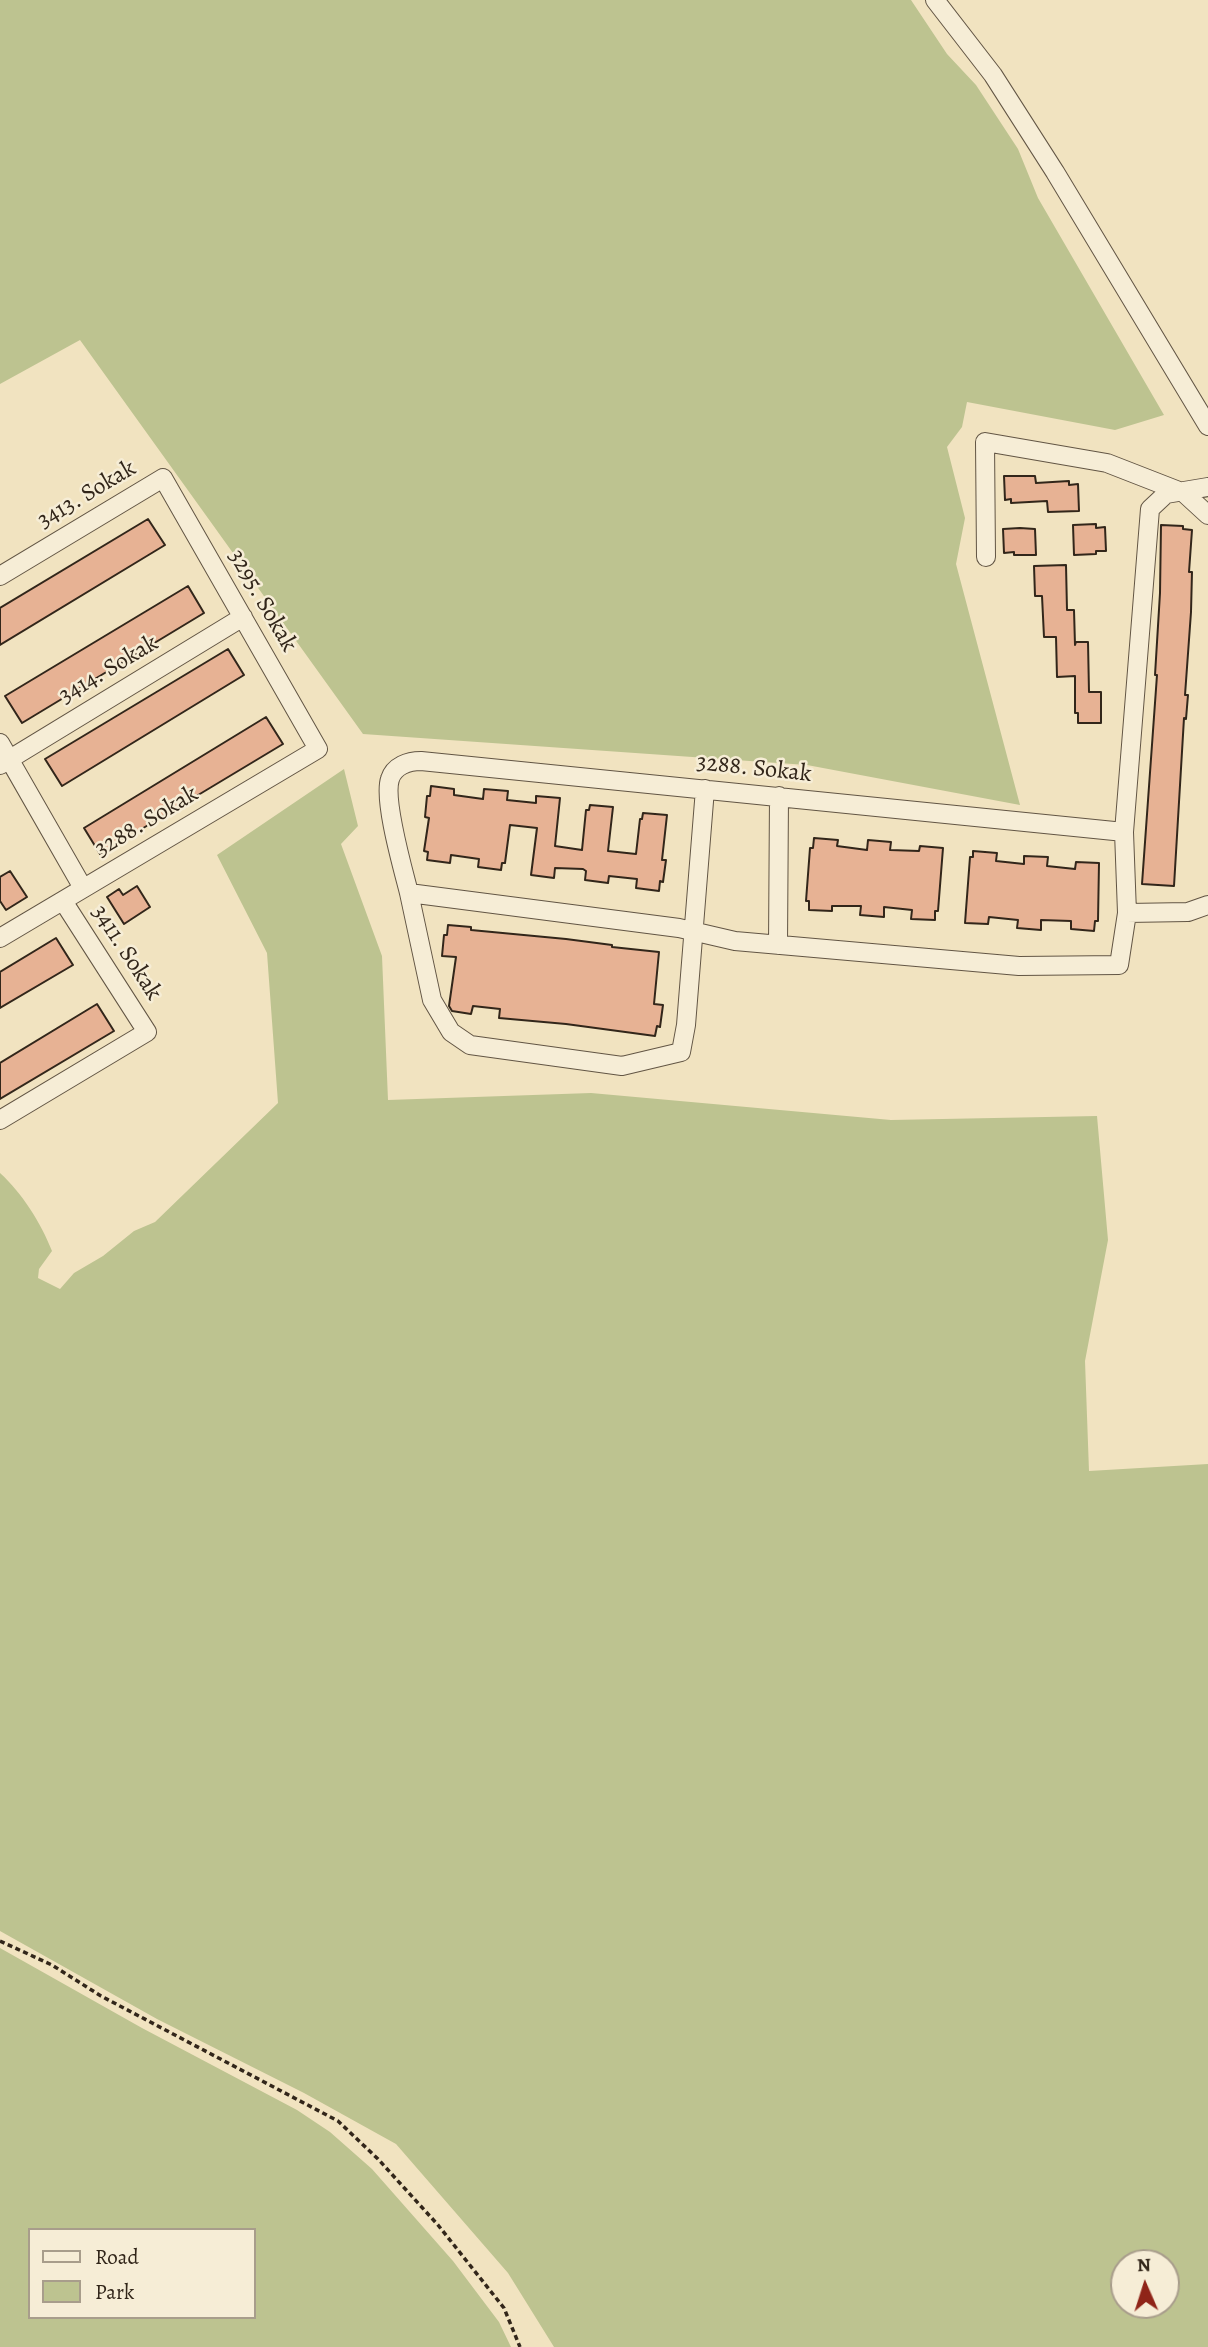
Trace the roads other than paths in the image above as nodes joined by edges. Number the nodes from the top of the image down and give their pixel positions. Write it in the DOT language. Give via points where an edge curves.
graph roads {
  1 [pos="935,0"];
  2 [pos="1208,426"];
  3 [pos="163,478"];
  4 [pos="1208,488"];
  5 [pos="1184,493"];
  6 [pos="1208,515"];
  7 [pos="986,557"];
  8 [pos="0,576"];
  9 [pos="243,617"];
  10 [pos="0,743"];
  11 [pos="318,749"];
  12 [pos="5,762"];
  13 [pos="705,789"];
  14 [pos="779,796"];
  15 [pos="1124,832"];
  16 [pos="83,888"];
  17 [pos="409,893"];
  18 [pos="63,901"];
  19 [pos="1208,905"];
  20 [pos="1127,913"];
  21 [pos="693,931"];
  22 [pos="0,938"];
  23 [pos="778,945"];
  24 [pos="0,1120"];
  1 -- 2 [label="street" via="993,75"];
  3 -- 8 [label="street, 3413. Sokak"];
  3 -- 9 [label="street, 3295. Sokak"];
  4 -- 5 [label="street"];
  5 -- 6 [label="street"];
  5 -- 7 [label="street" via="1107,463 985,442"];
  5 -- 15 [label="street" via="1166,494 1150,509"];
  9 -- 11 [label="street, 3295. Sokak"];
  9 -- 12 [label="street, 3414. Sokak"];
  10 -- 12 [label="street, 3411. Sokak"];
  11 -- 16 [label="street, 3288. Sokak"];
  12 -- 16 [label="street, 3411. Sokak"];
  13 -- 14 [label="street, 3288. Sokak"];
  13 -- 17 [label="street, 3288. Sokak" via="411,761 394,769 389,781 392,821"];
  13 -- 21 [label="street"];
  14 -- 15 [label="street, 3288. Sokak"];
  14 -- 23 [label="street"];
  15 -- 20 [label="street"];
  16 -- 18 [label="street, 3288. Sokak"];
  17 -- 21 [label="street"];
  17 -- 21 [label="street" via="432,1000 451,1032 470,1045 622,1066 681,1052"];
  18 -- 22 [label="street, 3288. Sokak"];
  18 -- 24 [label="street, 3411. Sokak" via="147,1032"];
  19 -- 20 [label="street" via="1188,912"];
  20 -- 23 [label="street" via="1119,965 1019,966"];
  21 -- 23 [label="street"];
}
